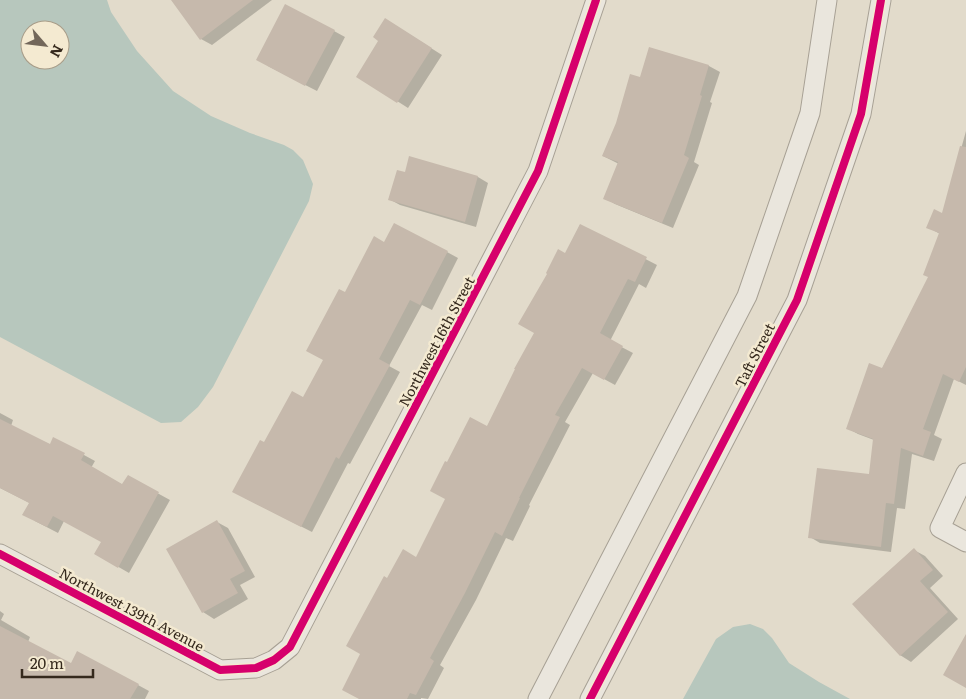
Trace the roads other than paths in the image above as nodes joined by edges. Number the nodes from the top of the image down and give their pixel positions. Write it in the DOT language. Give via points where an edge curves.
graph roads {
  1 [pos="596,0"];
  2 [pos="827,0"];
  3 [pos="881,0"];
  4 [pos="966,473"];
  5 [pos="966,542"];
  6 [pos="0,554"];
  7 [pos="256,668"];
  8 [pos="538,699"];
  9 [pos="590,699"];
  1 -- 7 [label="street, Northwest 16th Street" via="538,172 290,647 274,660"];
  2 -- 8 [label="street" via="810,113 747,296"];
  3 -- 9 [label="street, Taft Street" via="861,114 797,300"];
  4 -- 5 [label="street" via="940,528"];
  6 -- 7 [label="street, Northwest 139th Avenue" via="220,670"];
}
